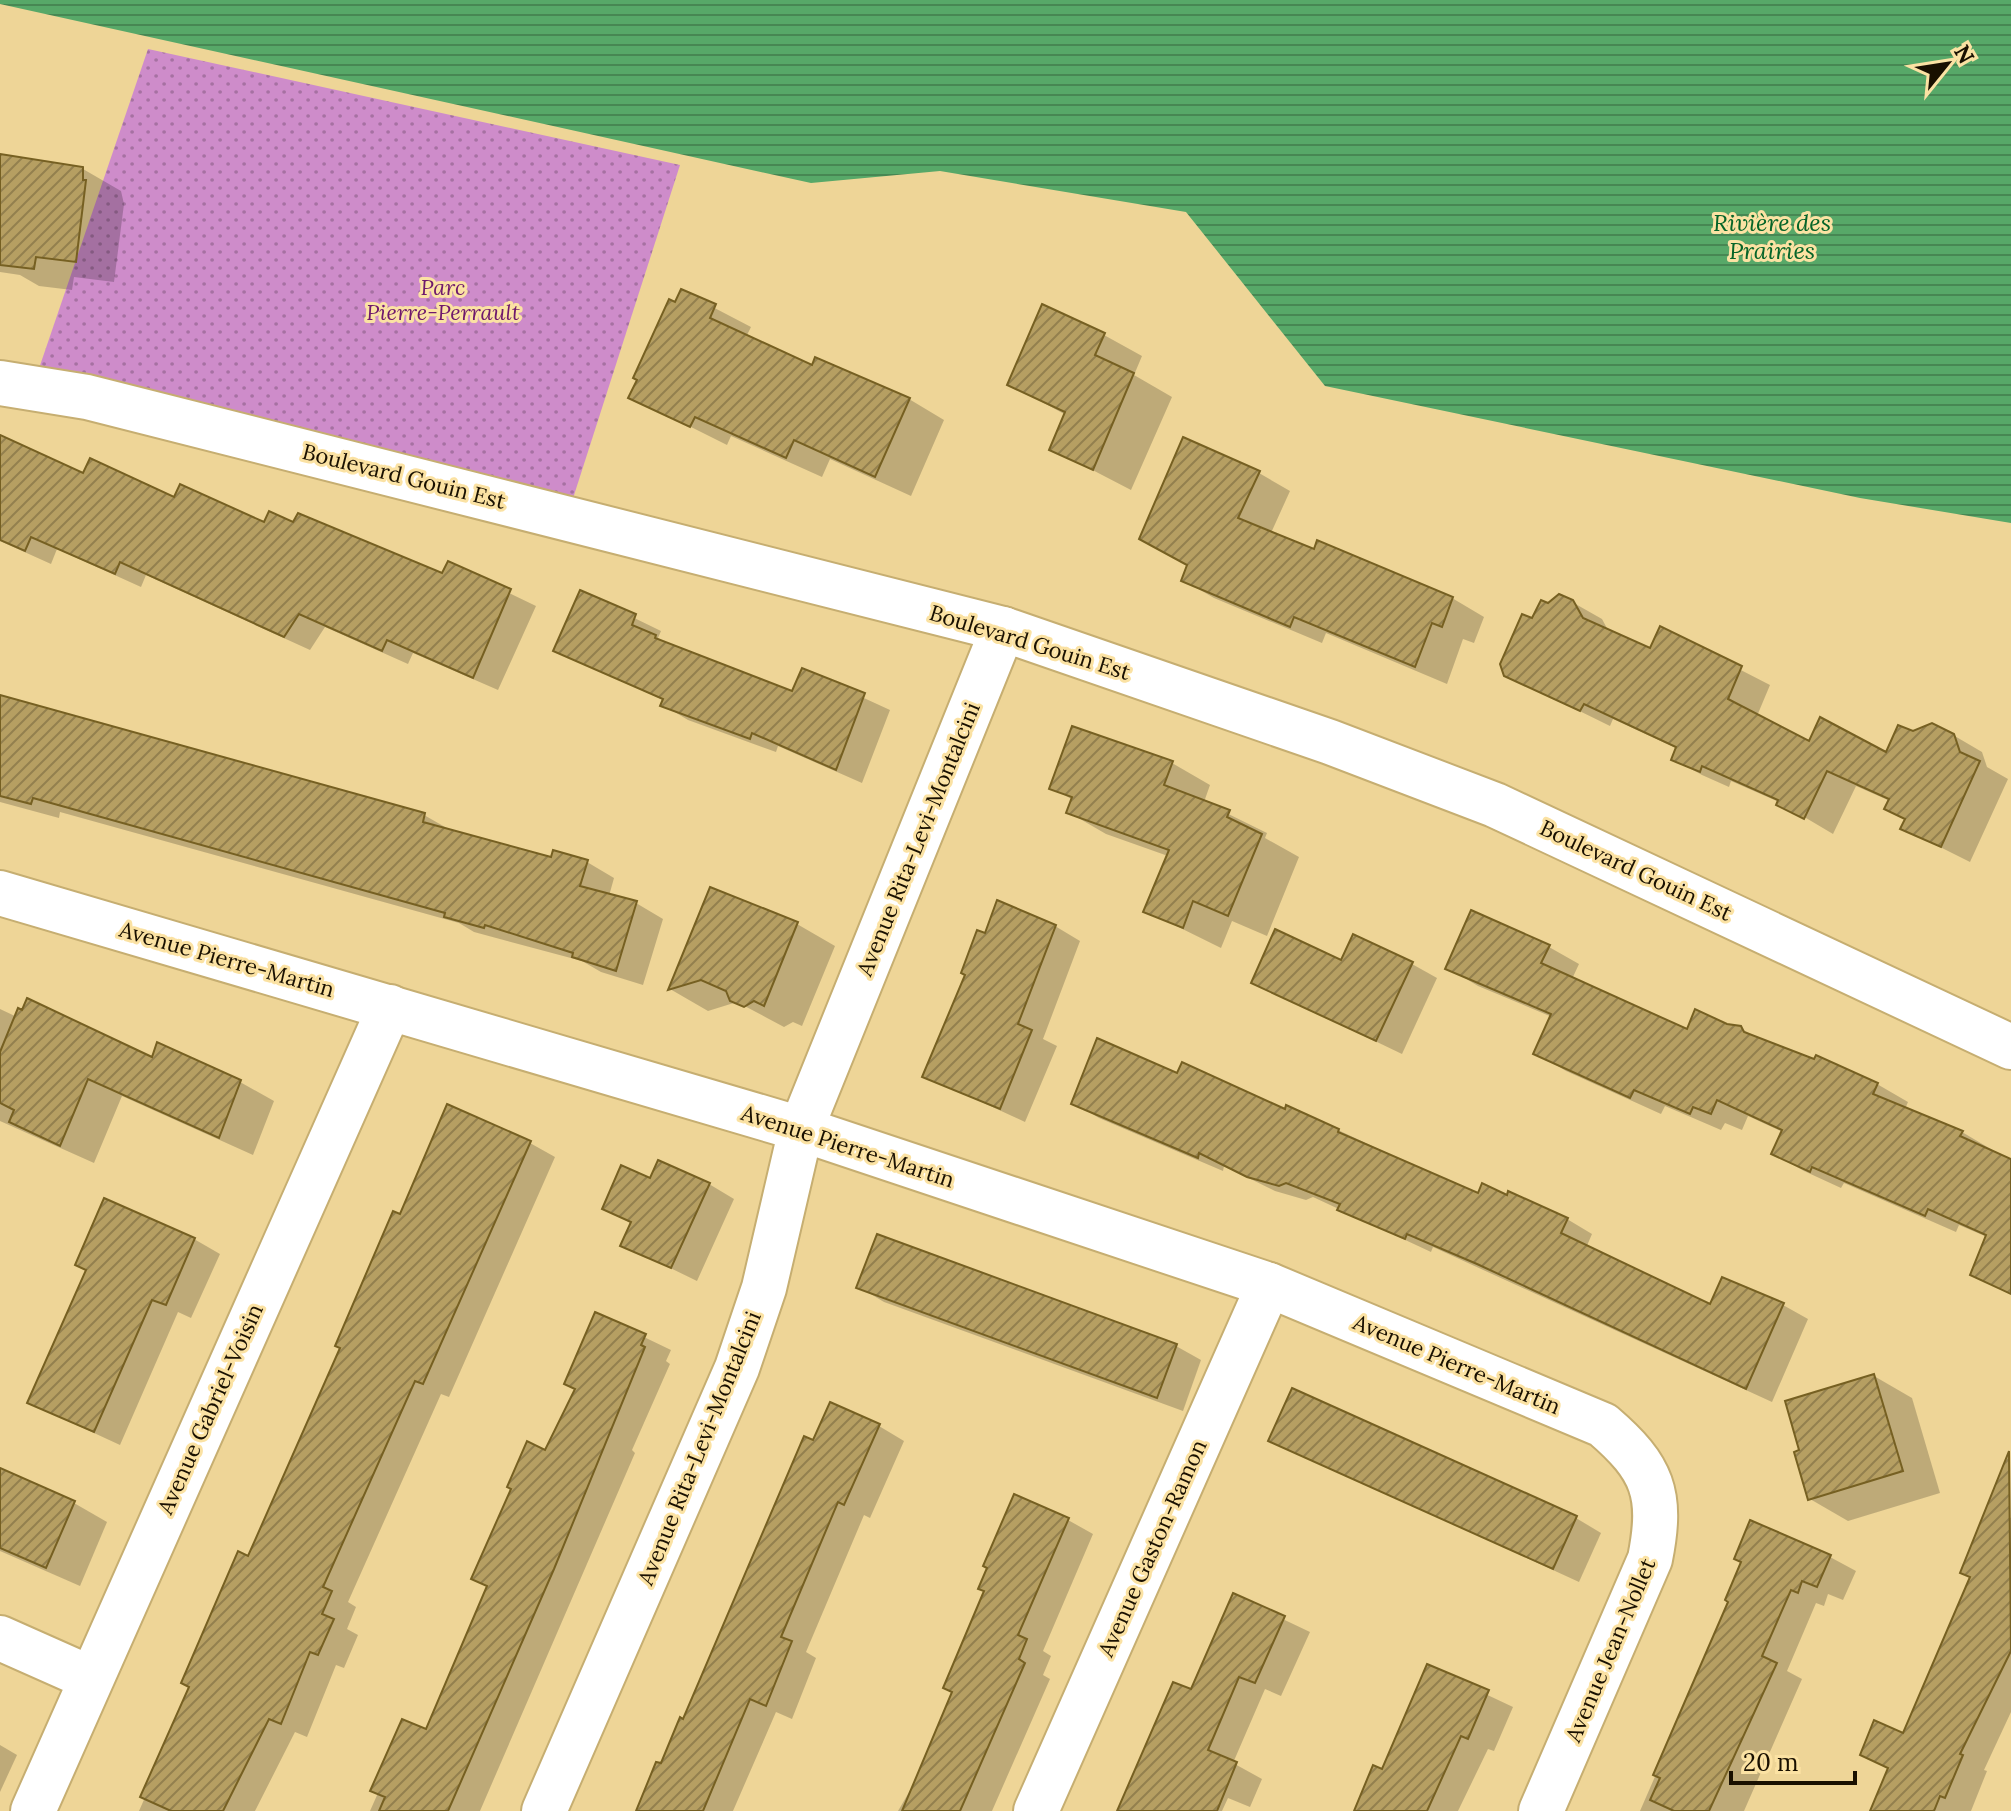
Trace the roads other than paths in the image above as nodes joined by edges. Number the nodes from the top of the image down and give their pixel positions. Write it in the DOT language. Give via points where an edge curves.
graph roads {
  1 [pos="0,383"];
  2 [pos="1003,629"];
  3 [pos="0,893"];
  4 [pos="390,1007"];
  5 [pos="2011,1047"];
  6 [pos="801,1129"];
  7 [pos="1269,1285"];
  8 [pos="1653,1484"];
  9 [pos="0,1638"];
  10 [pos="90,1678"];
  11 [pos="33,1811"];
  12 [pos="544,1811"];
  13 [pos="1036,1811"];
  14 [pos="1541,1811"];
  1 -- 2 [label="street, Boulevard Gouin Est" via="87,397"];
  2 -- 5 [label="street, Boulevard Gouin Est" via="1495,805"];
  2 -- 6 [label="street, Avenue Rita-Levi-Montalcini"];
  3 -- 4 [label="street, Avenue Pierre-Martin"];
  4 -- 6 [label="street, Avenue Pierre-Martin"];
  4 -- 10 [label="street, Avenue Gabriel-Voisin"];
  6 -- 7 [label="street, Avenue Pierre-Martin"];
  6 -- 12 [label="street, Avenue Rita-Levi-Montalcini" via="764,1288 737,1368"];
  7 -- 8 [label="street, Avenue Pierre-Martin" via="1603,1425 1634,1451"];
  7 -- 13 [label="street, Avenue Gaston-Ramon"];
  8 -- 14 [label="street, Avenue Jean-Nollet" via="1658,1522 1650,1559"];
  9 -- 10 [label="street"];
  10 -- 11 [label="street, Avenue Gabriel-Voisin"];
}
